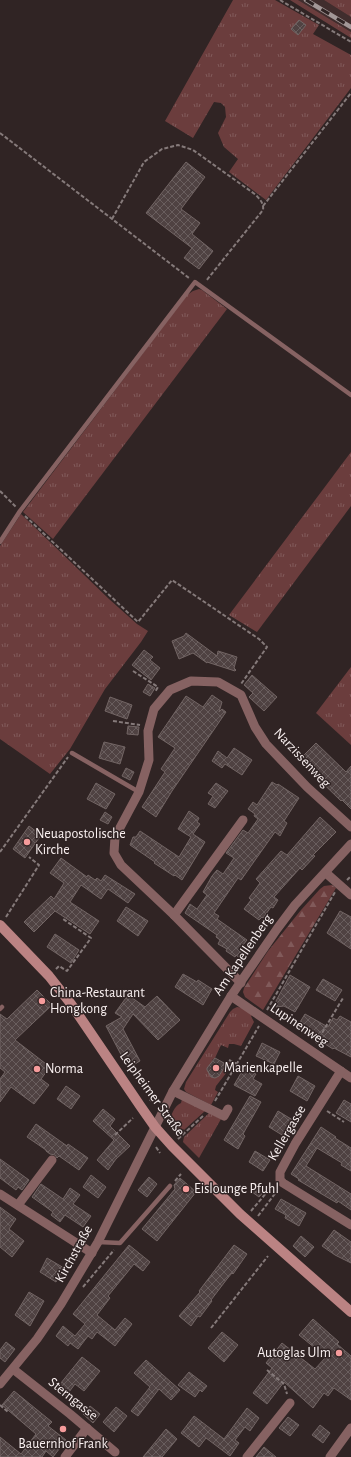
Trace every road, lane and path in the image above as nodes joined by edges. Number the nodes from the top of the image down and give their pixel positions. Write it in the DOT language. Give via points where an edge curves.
graph roads {
  1 [pos="280,0"];
  2 [pos="351,42"];
  3 [pos="351,93"];
  4 [pos="0,133"];
  5 [pos="263,206"];
  6 [pos="112,219"];
  7 [pos="195,282"];
  8 [pos="201,287"];
  9 [pos="351,395"];
  10 [pos="0,491"];
  11 [pos="20,511"];
  12 [pos="0,542"];
  13 [pos="133,671"];
  14 [pos="236,692"];
  15 [pos="155,693"];
  16 [pos="113,721"];
  17 [pos="141,730"];
  18 [pos="72,753"];
  19 [pos="140,792"];
  20 [pos="242,820"];
  21 [pos="351,827"];
  22 [pos="351,844"];
  23 [pos="0,852"];
  24 [pos="29,857"];
  25 [pos="326,872"];
  26 [pos="351,876"];
  27 [pos="346,881"];
  28 [pos="338,889"];
  29 [pos="351,895"];
  30 [pos="174,915"];
  31 [pos="63,919"];
  32 [pos="2,923"];
  33 [pos="49,976"];
  34 [pos="241,983"];
  35 [pos="232,996"];
  36 [pos="344,998"];
  37 [pos="266,1013"];
  38 [pos="262,1021"];
  39 [pos="312,1051"];
  40 [pos="229,1060"];
  41 [pos="237,1064"];
  42 [pos="341,1071"];
  43 [pos="351,1078"];
  44 [pos="173,1091"];
  45 [pos="150,1100"];
  46 [pos="153,1102"];
  47 [pos="213,1106"];
  48 [pos="319,1106"];
  49 [pos="228,1109"];
  50 [pos="208,1112"];
  51 [pos="133,1118"];
  52 [pos="344,1122"];
  53 [pos="155,1127"];
  54 [pos="115,1136"];
  55 [pos="178,1139"];
  56 [pos="52,1160"];
  57 [pos="282,1182"];
  58 [pos="170,1186"];
  59 [pos="0,1194"];
  60 [pos="18,1205"];
  61 [pos="258,1216"];
  62 [pos="245,1218"];
  63 [pos="351,1225"];
  64 [pos="98,1242"];
  65 [pos="120,1243"];
  66 [pos="92,1253"];
  67 [pos="268,1256"];
  68 [pos="79,1292"];
  69 [pos="351,1312"];
  70 [pos="211,1328"];
  71 [pos="13,1369"];
  72 [pos="267,1370"];
  73 [pos="0,1384"];
  74 [pos="290,1403"];
  75 [pos="0,1405"];
  76 [pos="8,1412"];
  77 [pos="87,1428"];
  78 [pos="351,1428"];
  79 [pos="115,1452"];
  80 [pos="66,1457"];
  81 [pos="247,1457"];
  82 [pos="330,1457"];
  1 -- 2 [label="path"];
  3 -- 5 [label="path"];
  4 -- 6 [label="path"];
  5 -- 6 [label="path" via="256,195 194,150 178,146 162,149 144,162"];
  5 -- 8 [label="path" via="263,210"];
  6 -- 7 [label="path"];
  7 -- 8 [label="lane"];
  7 -- 11 [label="lane"];
  8 -- 9 [label="lane"];
  10 -- 11 [label="path"];
  11 -- 12 [label="lane"];
  11 -- 14 [label="path" via="138,622 172,580 259,639 267,647"];
  13 -- 15 [label="path" via="158,687"];
  14 -- 19 [label="street, Narzissenweg" via="218,682 191,682 170,690 154,709 148,731 149,760"];
  14 -- 21 [label="street, Narzissenweg" via="241,695 266,744 307,787"];
  16 -- 17 [label="path" via="141,725"];
  18 -- 19 [label="lane"];
  18 -- 23 [label="path"];
  19 -- 30 [label="street, Narzissenweg" via="115,837 114,854 121,865"];
  20 -- 30 [label="street"];
  22 -- 25 [label="street, Am Kapellenberg"];
  24 -- 32 [label="path" via="39,865"];
  25 -- 29 [label="street"];
  25 -- 34 [label="street, Am Kapellenberg" via="295,905"];
  26 -- 27 [label="path"];
  28 -- 37 [label="path"];
  30 -- 34 [label="street, Narzissenweg"];
  31 -- 33 [label="path" via="91,938 67,971 59,966"];
  32 -- 33 [label="main road, Leipheimer Straße"];
  33 -- 53 [label="main road, Leipheimer Straße" via="76,1010"];
  34 -- 35 [label="street, Am Kapellenberg"];
  35 -- 39 [label="street, Lupinenweg"];
  35 -- 44 [label="street, Am Kapellenberg"];
  36 -- 39 [label="path"];
  38 -- 41 [label="path"];
  39 -- 42 [label="street, Lupinenweg"];
  40 -- 41 [label="path"];
  41 -- 47 [label="path"];
  42 -- 43 [label="street, Lupinenweg"];
  42 -- 48 [label="street, Kellergasse"];
  44 -- 49 [label="street" via="224,1116"];
  44 -- 53 [label="street, Am Kapellenberg"];
  45 -- 46 [label="path"];
  48 -- 52 [label="path"];
  48 -- 57 [label="street, Kellergasse" via="280,1172"];
  50 -- 55 [label="path"];
  51 -- 54 [label="path"];
  53 -- 62 [label="main road, Leipheimer Straße" via="213,1189"];
  53 -- 64 [label="street, Kirchstraße"];
  56 -- 60 [label="street"];
  57 -- 61 [label="path"];
  57 -- 62 [label="path" via="274,1184"];
  57 -- 63 [label="street, Kellergasse"];
  58 -- 65 [label="lane"];
  59 -- 60 [label="street"];
  60 -- 66 [label="street"];
  62 -- 69 [label="main road, Leipheimer Straße"];
  64 -- 65 [label="lane"];
  64 -- 66 [label="street, Kirchstraße"];
  65 -- 68 [label="path"];
  66 -- 71 [label="street, Kirchstraße" via="61,1304"];
  67 -- 70 [label="path"];
  71 -- 73 [label="street, Kirchstraße"];
  71 -- 77 [label="street, Sterngasse"];
  72 -- 74 [label="path" via="284,1384"];
  74 -- 81 [label="street"];
  75 -- 76 [label="path"];
  77 -- 79 [label="street, Sterngasse"];
  77 -- 80 [label="street"];
  78 -- 82 [label="street"];
}
